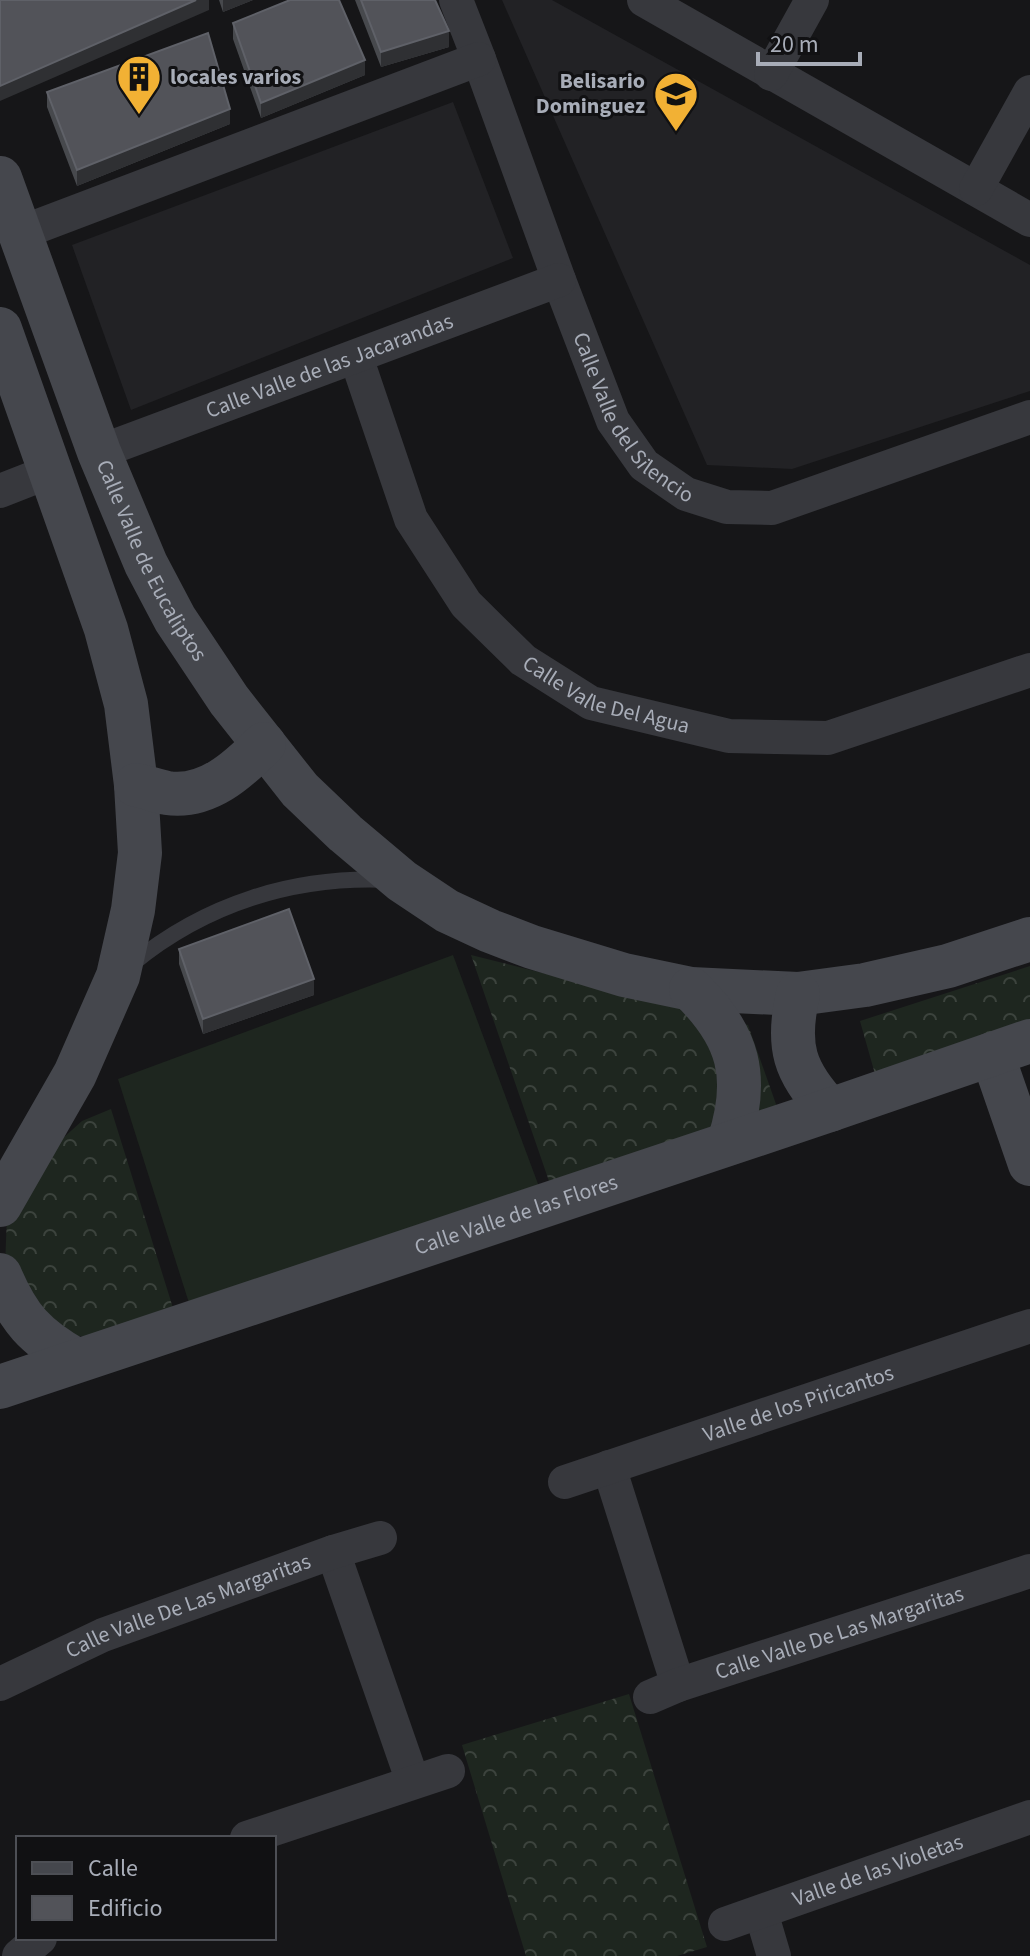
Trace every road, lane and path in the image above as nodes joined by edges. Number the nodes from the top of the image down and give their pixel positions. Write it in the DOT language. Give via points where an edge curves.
graph roads {
  1 [pos="456,0"];
  2 [pos="644,0"];
  3 [pos="812,0"];
  4 [pos="479,59"];
  5 [pos="771,74"];
  6 [pos="1030,92"];
  7 [pos="0,178"];
  8 [pos="976,189"];
  9 [pos="1030,220"];
  10 [pos="20,233"];
  11 [pos="559,280"];
  12 [pos="0,329"];
  13 [pos="356,357"];
  14 [pos="1030,417"];
  15 [pos="99,452"];
  16 [pos="51,471"];
  17 [pos="0,491"];
  18 [pos="1030,670"];
  19 [pos="264,744"];
  20 [pos="136,785"];
  21 [pos="402,881"];
  22 [pos="1030,939"];
  23 [pos="118,976"];
  24 [pos="691,989"];
  25 [pos="798,994"];
  26 [pos="1011,1047"];
  27 [pos="830,1110"];
  28 [pos="729,1142"];
  29 [pos="1030,1164"];
  30 [pos="0,1205"];
  31 [pos="0,1275"];
  32 [pos="1030,1326"];
  33 [pos="76,1360"];
  34 [pos="0,1387"];
  35 [pos="609,1467"];
  36 [pos="565,1482"];
  37 [pos="380,1538"];
  38 [pos="333,1552"];
  39 [pos="1030,1571"];
  40 [pos="0,1684"];
  41 [pos="448,1771"];
  42 [pos="413,1782"];
  43 [pos="1030,1817"];
  44 [pos="253,1836"];
  45 [pos="761,1912"];
  46 [pos="725,1924"];
  47 [pos="38,1940"];
  48 [pos="19,1956"];
  49 [pos="774,1956"];
  1 -- 4 [label="street, Calle Valle del Silencio"];
  2 -- 5 [label="street"];
  3 -- 5 [label="street"];
  4 -- 10 [label="street"];
  4 -- 11 [label="street, Calle Valle del Silencio"];
  5 -- 8 [label="street"];
  6 -- 8 [label="street"];
  7 -- 10 [label="street, Calle Valle de Eucaliptos"];
  8 -- 9 [label="street"];
  10 -- 15 [label="street, Calle Valle de Eucaliptos"];
  11 -- 13 [label="street, Calle Valle de las Jacarandas"];
  11 -- 14 [label="street, Calle Valle del Silencio" via="613,421 644,465 686,494 727,507 772,508"];
  12 -- 16 [label="street"];
  13 -- 15 [label="street, Calle Valle de las Jacarandas"];
  13 -- 18 [label="street, Calle Valle Del Agua" via="411,519 466,604 523,660 591,703 729,736 828,738"];
  15 -- 19 [label="street, Calle Valle de Eucaliptos" via="175,619"];
  16 -- 17 [label="street"];
  16 -- 20 [label="street" via="106,629 126,704"];
  19 -- 20 [label="street" via="218,784 195,792 169,793"];
  19 -- 21 [label="street, Calle Valle de Eucaliptos" via="300,790"];
  20 -- 23 [label="street" via="140,853"];
  21 -- 23 [label="lane" via="314,882 270,892 189,924"];
  21 -- 24 [label="street" via="447,911 518,941 624,975"];
  22 -- 25 [label="street" via="948,966"];
  23 -- 30 [label="street" via="75,1074"];
  24 -- 25 [label="street"];
  24 -- 28 [label="street" via="727,1033 737,1059 738,1115"];
  25 -- 27 [label="street" via="793,1045 800,1069"];
  26 -- 27 [label="street, Calle Valle de las Flores"];
  26 -- 29 [label="street"];
  27 -- 28 [label="street, Calle Valle de las Flores"];
  28 -- 33 [label="street, Calle Valle de las Flores"];
  31 -- 33 [label="street" via="28,1325 50,1346"];
  32 -- 35 [label="street, Valle de los Piricantos"];
  33 -- 34 [label="street, Calle Valle de las Flores"];
  35 -- 36 [label="street, Valle de los Piricantos"];
  35 -- 39 [label="street, Calle Valle De Las Margaritas" via="664,1691"];
  37 -- 38 [label="street, Calle Valle De Las Margaritas"];
  38 -- 40 [label="street, Calle Valle De Las Margaritas" via="103,1635"];
  38 -- 42 [label="street"];
  41 -- 42 [label="street"];
  42 -- 44 [label="street"];
  43 -- 45 [label="street, Valle de las Violetas"];
  45 -- 46 [label="street, Valle de las Violetas"];
  45 -- 49 [label="street"];
  47 -- 48 [label="street"];
}
